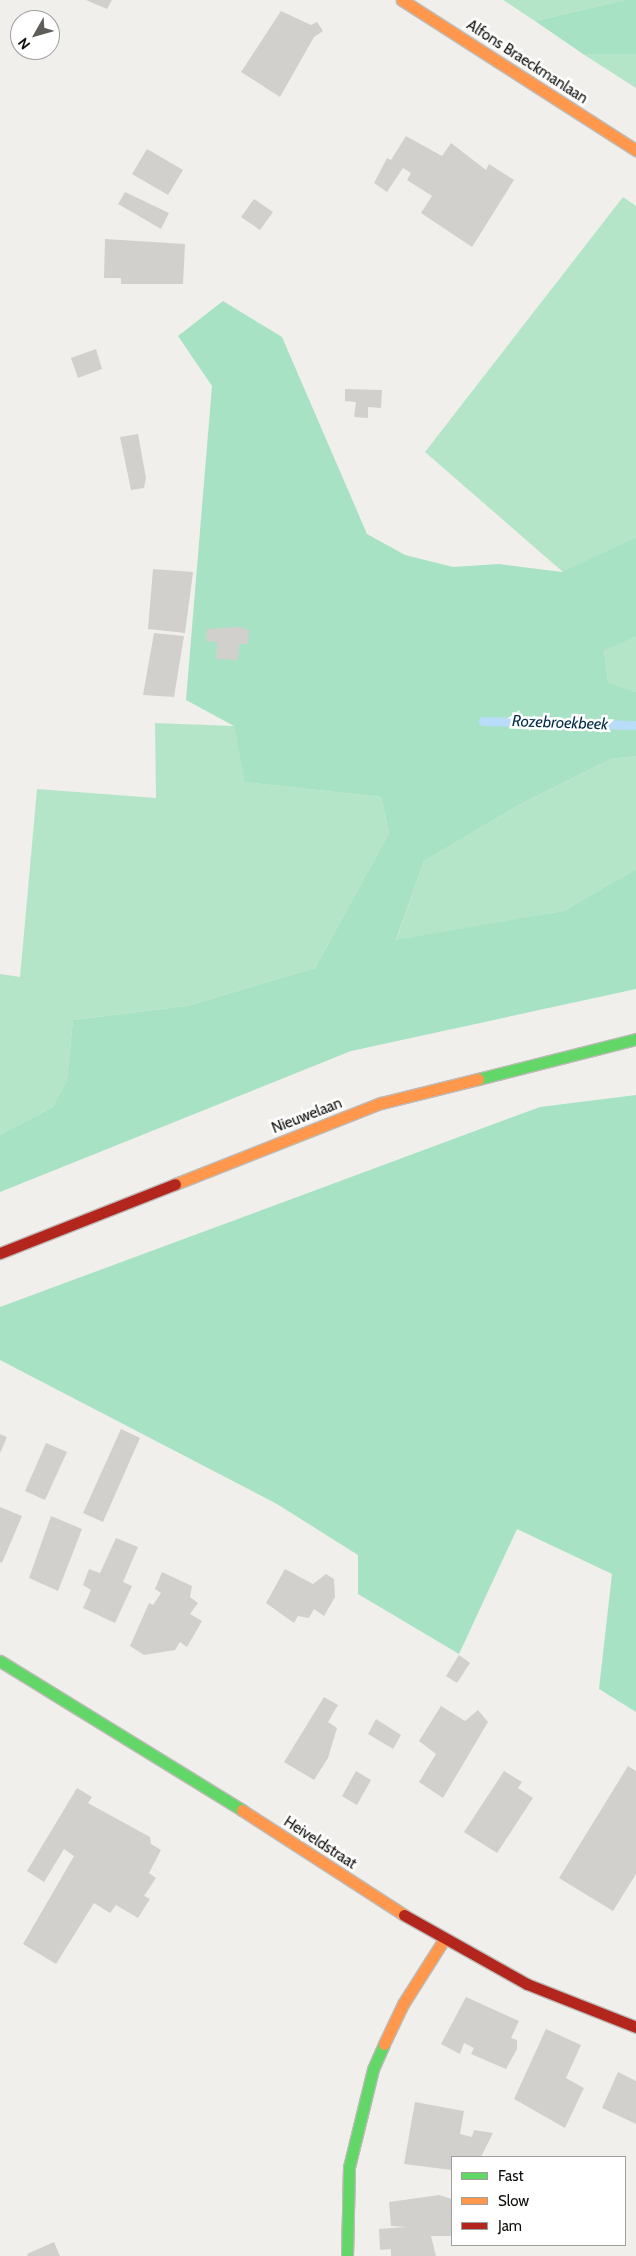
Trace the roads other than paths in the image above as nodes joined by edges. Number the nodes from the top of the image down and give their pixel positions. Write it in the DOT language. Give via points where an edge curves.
graph roads {
  1 [pos="402,0"];
  2 [pos="636,150"];
  3 [pos="636,1039"];
  4 [pos="0,1253"];
  5 [pos="0,1662"];
  6 [pos="443,1941"];
  7 [pos="636,2027"];
  8 [pos="347,2256"];
  1 -- 2 [label="street, Alfons Braeckmanlaan"];
  3 -- 4 [label="street, Nieuwelaan" via="381,1103"];
  5 -- 6 [label="street, Heiveldstraat" via="188,1775"];
  6 -- 7 [label="street, Heiveldstraat" via="527,1984"];
  6 -- 8 [label="street" via="403,2004 373,2069 350,2167 344,2235"];
}
